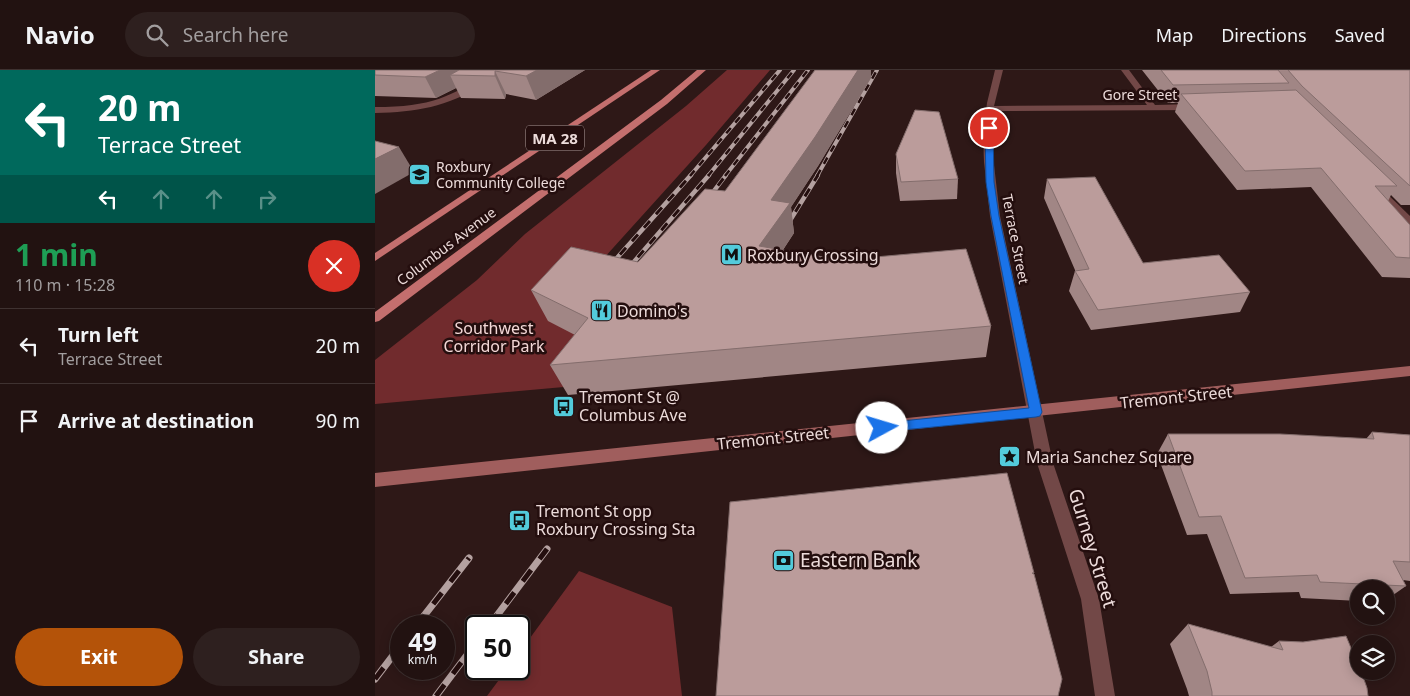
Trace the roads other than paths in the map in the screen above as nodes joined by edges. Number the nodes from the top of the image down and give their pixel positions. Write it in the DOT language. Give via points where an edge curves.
graph roads {
  1 [pos="502,70"];
  2 [pos="656,70"];
  3 [pos="702,70"];
  4 [pos="999,70"];
  5 [pos="1125,70"];
  6 [pos="1202,107"];
  7 [pos="1153,108"];
  8 [pos="990,109"];
  9 [pos="375,110"];
  10 [pos="1368,180"];
  11 [pos="1410,222"];
  12 [pos="375,258"];
  13 [pos="375,318"];
  14 [pos="1410,371"];
  15 [pos="1036,412"];
  16 [pos="375,480"];
  17 [pos="1105,696"];
  1 -- 9 [label="street" via="434,105"];
  2 -- 12 [label="main road, Columbus Avenue / MA 28"];
  3 -- 13 [label="main road, Columbus Avenue / MA 28" via="664,102"];
  4 -- 8 [label="street, Terrace Street"];
  5 -- 7 [label="street"];
  6 -- 7 [label="street, Gore Street"];
  7 -- 8 [label="street, Gore Street"];
  8 -- 15 [label="street, Terrace Street" via="990,182 995,216"];
  10 -- 11 [label="street"];
  14 -- 15 [label="main road, Tremont Street"];
  15 -- 16 [label="main road, Tremont Street"];
  15 -- 17 [label="street, Gurney Street" via="1045,463 1090,599"];
}
